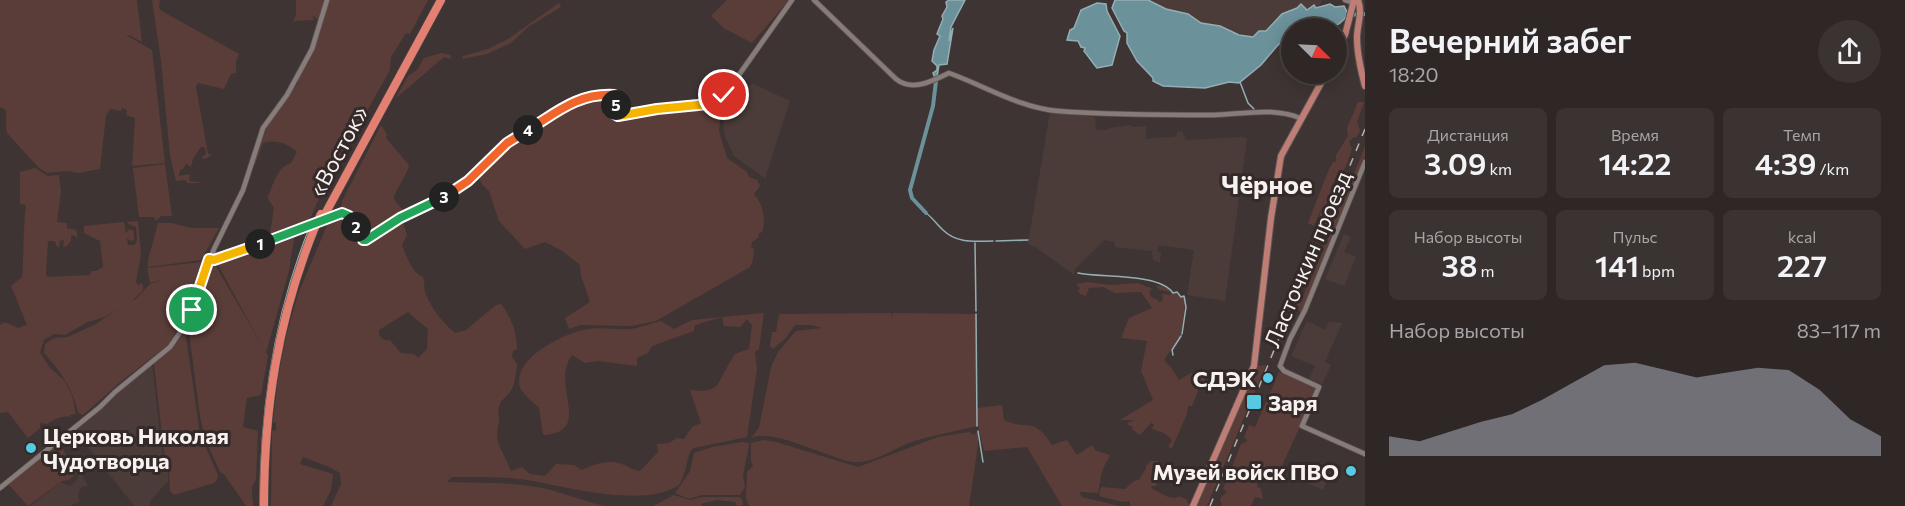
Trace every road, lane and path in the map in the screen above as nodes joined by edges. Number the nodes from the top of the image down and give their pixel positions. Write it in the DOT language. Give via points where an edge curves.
graph roads {
  1 [pos="327,0"];
  2 [pos="439,0"];
  3 [pos="792,0"];
  4 [pos="814,0"];
  5 [pos="1355,5"];
  6 [pos="1351,16"];
  7 [pos="1358,26"];
  8 [pos="1347,29"];
  9 [pos="1347,34"];
  10 [pos="1357,46"];
  11 [pos="1320,84"];
  12 [pos="1365,86"];
  13 [pos="1300,118"];
  14 [pos="1365,162"];
  15 [pos="209,259"];
  16 [pos="1365,454"];
  17 [pos="0,488"];
  18 [pos="265,506"];
  19 [pos="1193,506"];
  1 -- 15 [label="street" via="312,49 287,95 263,128 243,190"];
  2 -- 18 [label="highway, «Восток», bridge" via="322,215 292,299 275,373"];
  3 -- 15 [label="street" via="719,103 616,116 615,95 587,96 507,143 456,191 400,218 366,240 349,216 342,213"];
  4 -- 13 [label="street" via="909,86 949,73 1049,110 1205,115 1276,111"];
  5 -- 6 [label="main road"];
  5 -- 7 [label="main road"];
  6 -- 7 [label="main road" via="1352,28"];
  6 -- 8 [label="main road"];
  7 -- 10 [label="main road"];
  9 -- 10 [label="main road" via="1354,32"];
  10 -- 12 [label="main road"];
  11 -- 13 [label="main road"];
  13 -- 19 [label="main road" via="1282,151 1278,169 1254,366"];
  14 -- 16 [label="street, Ласточкин проезд" via="1281,364 1282,369 1319,387 1302,426"];
  15 -- 17 [label="street" via="192,310 172,345"];
}
